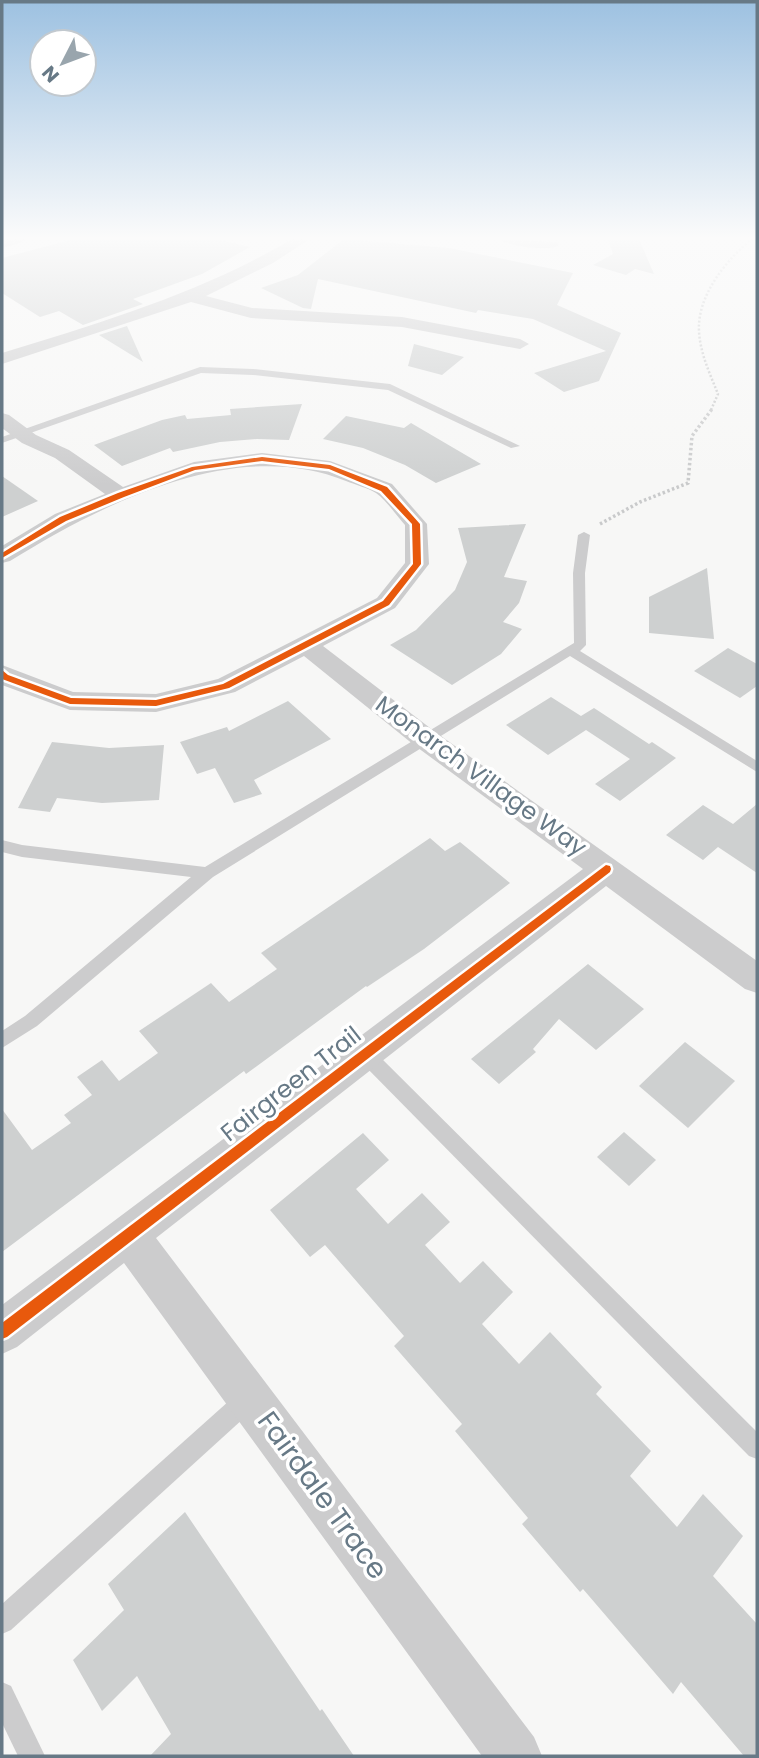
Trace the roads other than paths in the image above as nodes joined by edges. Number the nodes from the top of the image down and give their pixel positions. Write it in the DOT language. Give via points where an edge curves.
graph roads {
  1 [pos="118,321"];
  2 [pos="386,321"];
  3 [pos="520,344"];
  4 [pos="2,359"];
  5 [pos="2,419"];
  6 [pos="26,436"];
  7 [pos="2,440"];
  8 [pos="515,446"];
  9 [pos="111,499"];
  10 [pos="584,535"];
  11 [pos="2,556"];
  12 [pos="307,646"];
  13 [pos="571,650"];
  14 [pos="2,673"];
  15 [pos="424,738"];
  16 [pos="757,767"];
  17 [pos="2,846"];
  18 [pos="606,869"];
  19 [pos="207,873"];
  20 [pos="757,979"];
  21 [pos="2,1040"];
  22 [pos="365,1054"];
  23 [pos="129,1236"];
  24 [pos="2,1332"];
  25 [pos="251,1397"];
  26 [pos="757,1448"];
  27 [pos="2,1621"];
  28 [pos="2,1695"];
  29 [pos="32,1756"];
  30 [pos="515,1756"];
  1 -- 4 [label="street"];
  2 -- 3 [label="street"];
  5 -- 6 [label="street"];
  6 -- 7 [label="lane"];
  6 -- 8 [label="lane" via="200,370 390,387"];
  6 -- 9 [label="street" via="46,461"];
  9 -- 11 [label="street" via="63,519"];
  9 -- 12 [label="street" via="194,468 262,459 330,467 384,489 416,524 417,564 386,603"];
  10 -- 13 [label="lane" via="579,573 580,645"];
  12 -- 14 [label="street" via="226,686 156,703 70,701"];
  12 -- 15 [label="street, Monarch Village Way"];
  13 -- 15 [label="lane"];
  13 -- 16 [label="lane"];
  15 -- 18 [label="street, Monarch Village Way"];
  15 -- 19 [label="lane"];
  17 -- 19 [label="lane"];
  18 -- 20 [label="street, Monarch Village Way"];
  18 -- 22 [label="street, Fairgreen Trail"];
  19 -- 21 [label="lane" via="31,1021"];
  22 -- 23 [label="street, Fairgreen Trail"];
  22 -- 26 [label="lane"];
  23 -- 24 [label="street, Fairgreen Trail"];
  23 -- 25 [label="street, Fairdale Trace"];
  25 -- 27 [label="lane"];
  25 -- 30 [label="street, Fairdale Trace"];
  28 -- 29 [label="lane"];
}
